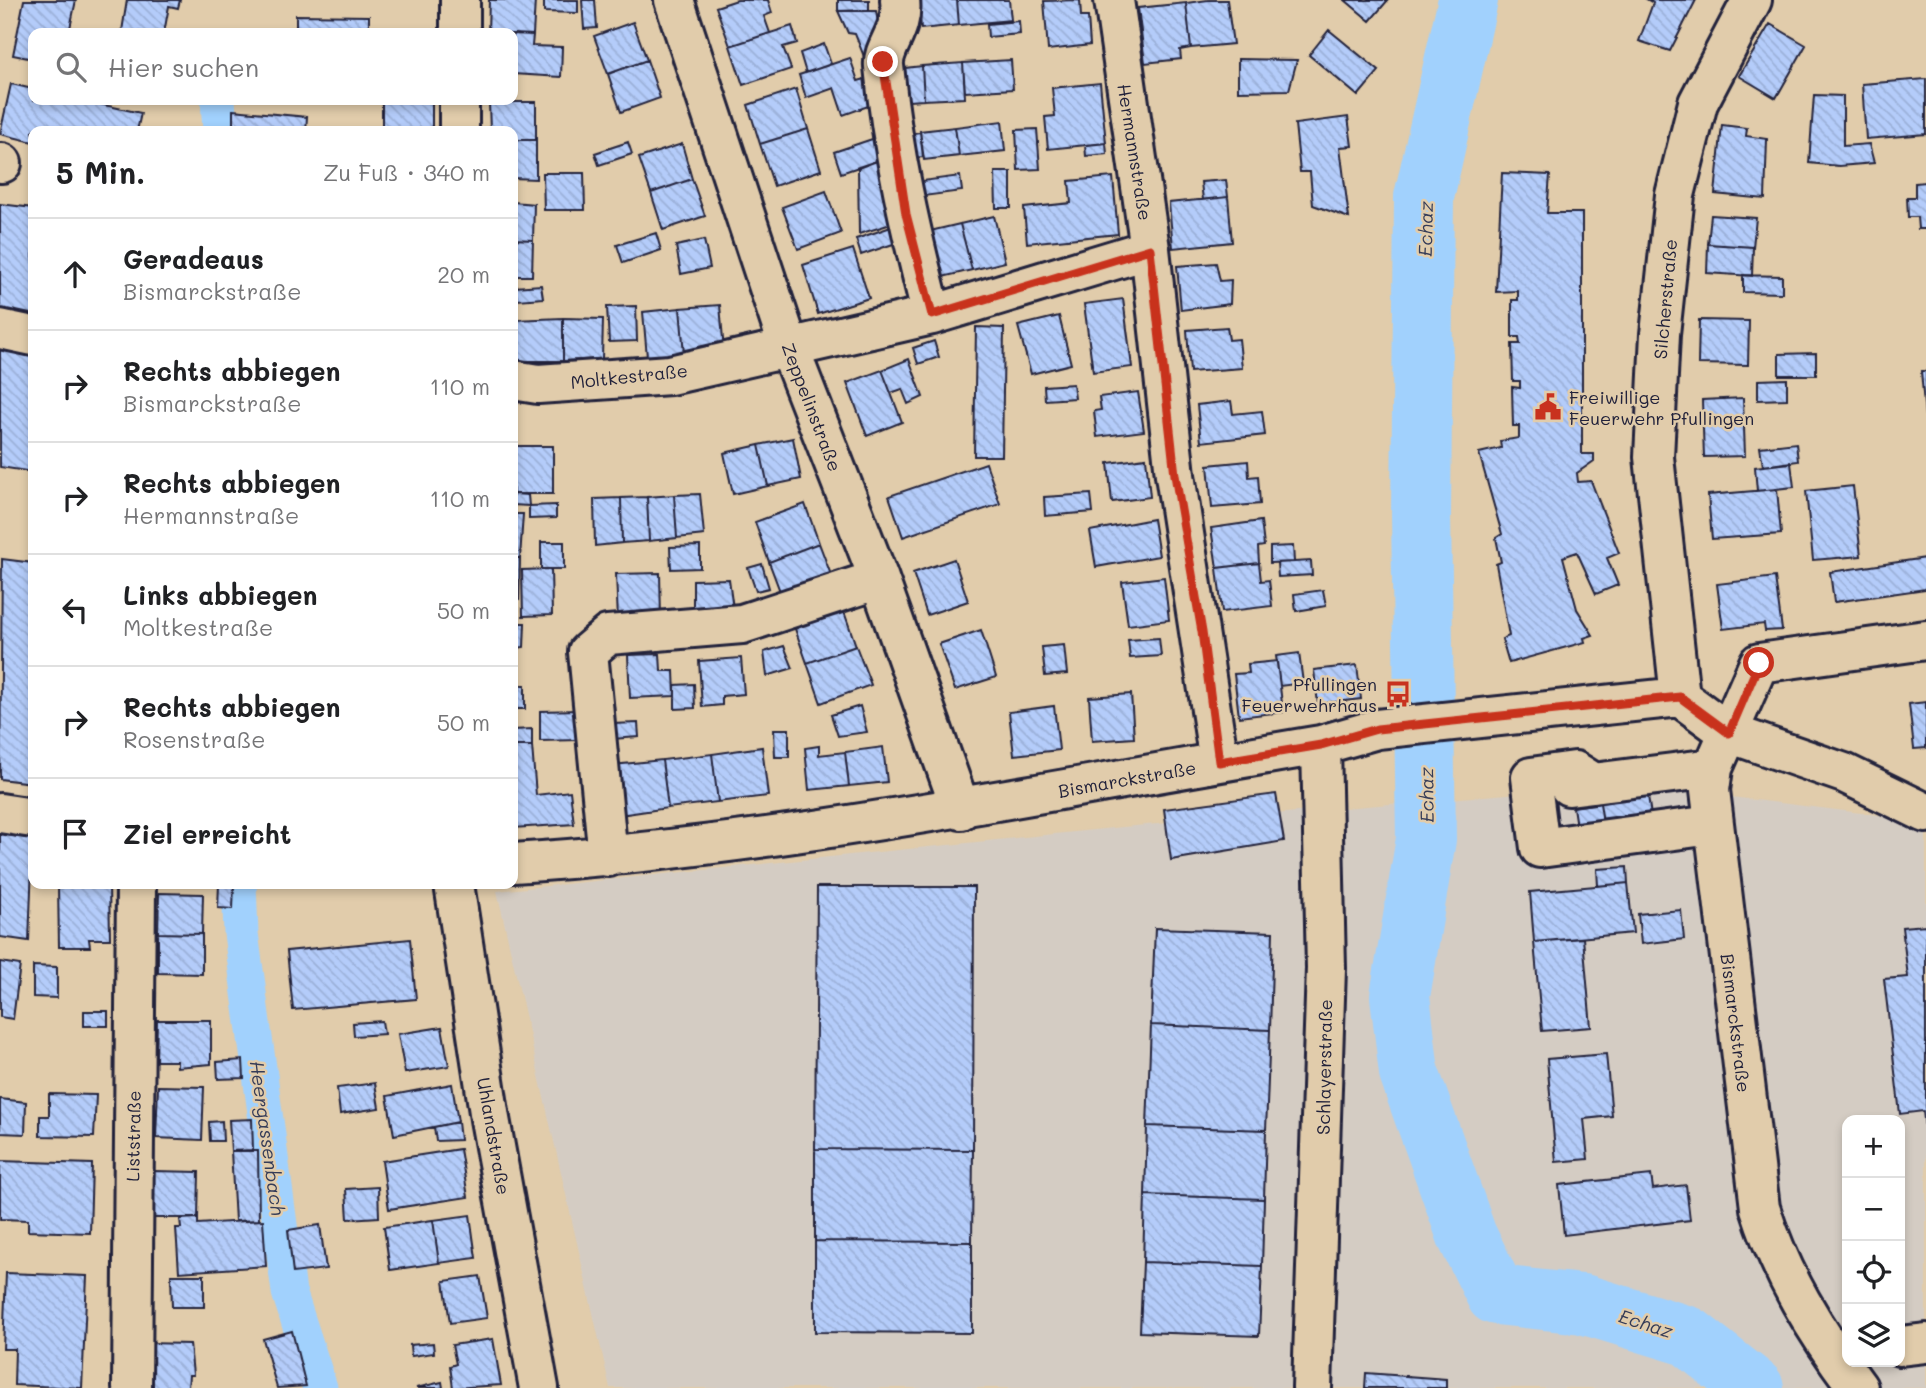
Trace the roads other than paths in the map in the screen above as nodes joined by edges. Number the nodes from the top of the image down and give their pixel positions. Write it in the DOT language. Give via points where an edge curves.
graph roads {
  1 [pos="460,0"];
  2 [pos="674,0"];
  3 [pos="900,0"];
  4 [pos="1114,0"];
  5 [pos="1752,0"];
  6 [pos="460,28"];
  7 [pos="459,105"];
  8 [pos="459,126"];
  9 [pos="1150,249"];
  10 [pos="932,315"];
  11 [pos="0,329"];
  12 [pos="28,334"];
  13 [pos="789,348"];
  14 [pos="518,381"];
  15 [pos="879,579"];
  16 [pos="1926,640"];
  17 [pos="1680,697"];
  18 [pos="1729,733"];
  19 [pos="1321,745"];
  20 [pos="1219,762"];
  21 [pos="1713,768"];
  22 [pos="1610,781"];
  23 [pos="961,810"];
  24 [pos="0,813"];
  25 [pos="1926,813"];
  26 [pos="28,817"];
  27 [pos="1712,825"];
  28 [pos="1626,836"];
  29 [pos="608,858"];
  30 [pos="518,863"];
  31 [pos="136,889"];
  32 [pos="455,889"];
  33 [pos="1926,1343"];
  34 [pos="1905,1345"];
  35 [pos="1840,1355"];
  36 [pos="132,1388"];
  37 [pos="539,1388"];
  38 [pos="1312,1388"];
  39 [pos="1858,1388"];
  1 -- 6 [label="street"];
  2 -- 13 [label="street, Zeppelinstraße"];
  3 -- 10 [label="street" via="902,17 883,62 906,214"];
  4 -- 9 [label="street, Hermannstraße"];
  5 -- 17 [label="street, Silcherstraße" via="1698,103 1675,195 1660,334 1654,457"];
  7 -- 8 [label="street"];
  9 -- 10 [label="street, Moltkestraße"];
  9 -- 20 [label="street, Hermannstraße" via="1175,475"];
  10 -- 13 [label="street, Moltkestraße"];
  11 -- 12 [label="street"];
  13 -- 14 [label="street, Moltkestraße" via="670,375 538,384"];
  13 -- 15 [label="street, Zeppelinstraße"];
  15 -- 23 [label="street, Zeppelinstraße"];
  15 -- 29 [label="street" via="742,624 608,635 588,652"];
  16 -- 18 [label="street, Bismarckstraße" via="1759,663"];
  17 -- 18 [label="street"];
  17 -- 19 [label="street, Bismarckstraße" via="1377,729"];
  18 -- 21 [label="street, Bismarckstraße"];
  18 -- 25 [label="street" via="1844,774"];
  19 -- 20 [label="street, Bismarckstraße"];
  19 -- 38 [label="street, Schlayerstraße" via="1326,981"];
  20 -- 23 [label="street, Bismarckstraße"];
  21 -- 22 [label="street"];
  21 -- 27 [label="street, Bismarckstraße"];
  22 -- 28 [label="street"];
  22 -- 28 [label="street" via="1533,791 1540,848"];
  23 -- 29 [label="street, Bismarckstraße"];
  24 -- 26 [label="street"];
  27 -- 28 [label="street"];
  27 -- 35 [label="street, Bismarckstraße" via="1760,1208 1782,1271"];
  29 -- 30 [label="street, Bismarckstraße"];
  31 -- 36 [label="street, Liststraße"];
  32 -- 37 [label="street, Uhlandstraße"];
  33 -- 34 [label="street"];
  35 -- 39 [label="street, Bismarckstraße"];
}
